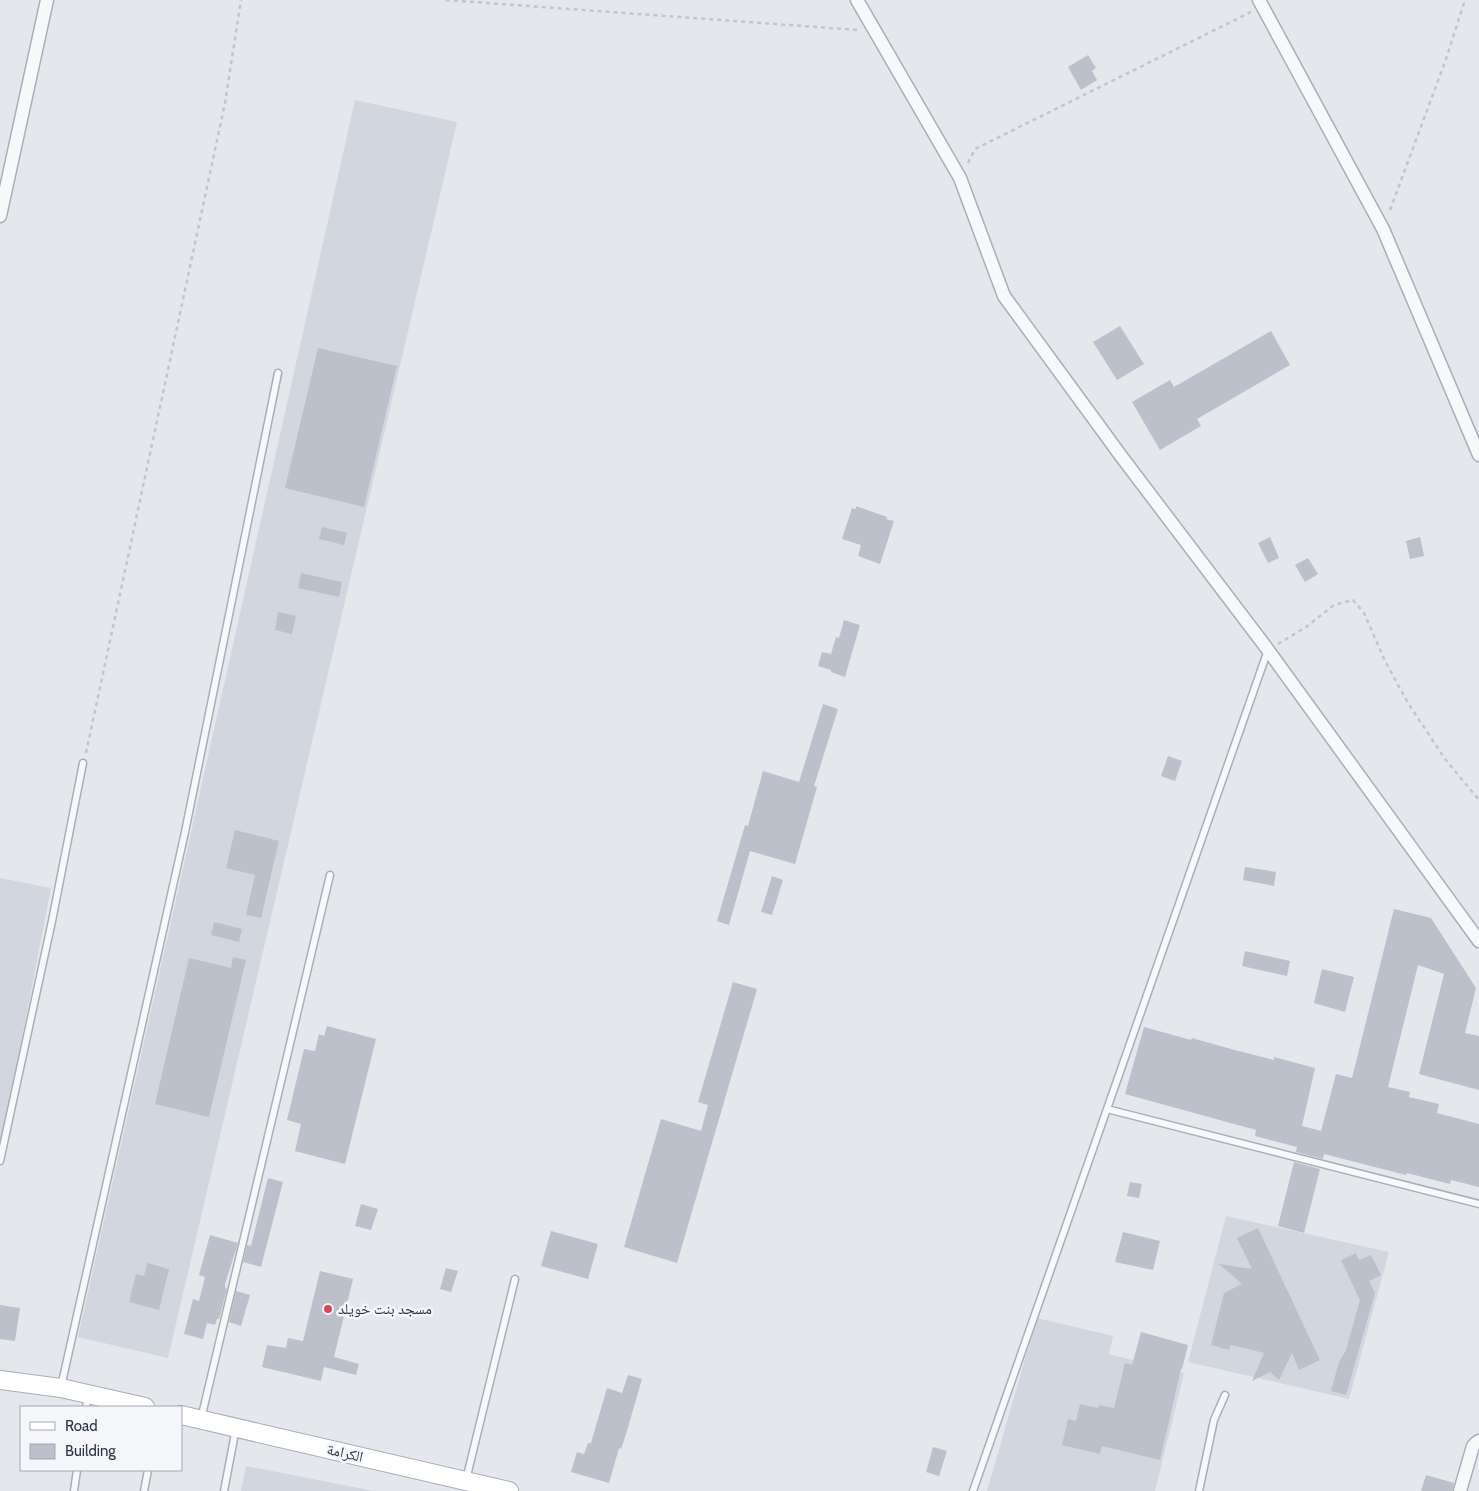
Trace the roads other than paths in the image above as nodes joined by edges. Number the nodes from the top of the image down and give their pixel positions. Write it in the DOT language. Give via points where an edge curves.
graph roads {
  1 [pos="47,0"];
  2 [pos="857,0"];
  3 [pos="1261,3"];
  4 [pos="0,216"];
  5 [pos="278,373"];
  6 [pos="1479,455"];
  7 [pos="1268,650"];
  8 [pos="83,763"];
  9 [pos="330,875"];
  10 [pos="1479,941"];
  11 [pos="1107,1109"];
  12 [pos="0,1161"];
  13 [pos="1479,1204"];
  14 [pos="515,1280"];
  15 [pos="0,1380"];
  16 [pos="61,1388"];
  17 [pos="1225,1396"];
  18 [pos="87,1401"];
  19 [pos="135,1406"];
  20 [pos="182,1415"];
  21 [pos="201,1420"];
  22 [pos="236,1428"];
  23 [pos="1479,1442"];
  24 [pos="77,1471"];
  25 [pos="148,1471"];
  26 [pos="466,1481"];
  27 [pos="74,1491"];
  28 [pos="144,1491"];
  29 [pos="224,1491"];
  30 [pos="510,1491"];
  31 [pos="974,1491"];
  32 [pos="1199,1491"];
  33 [pos="1460,1491"];
  1 -- 4 [label="street"];
  2 -- 7 [label="street" via="960,178 1004,296"];
  3 -- 6 [label="street" via="1383,229"];
  5 -- 16 [label="lane" via="185,832"];
  7 -- 10 [label="street"];
  7 -- 11 [label="lane"];
  8 -- 12 [label="lane"];
  9 -- 21 [label="lane"];
  11 -- 13 [label="lane"];
  11 -- 31 [label="lane"];
  14 -- 26 [label="lane"];
  15 -- 16 [label="main road"];
  16 -- 18 [label="main road"];
  17 -- 32 [label="lane" via="1214,1420"];
  18 -- 19 [label="main road"];
  20 -- 21 [label="main road, الكرامة"];
  21 -- 22 [label="main road, الكرامة"];
  22 -- 26 [label="main road, الكرامة"];
  22 -- 29 [label="lane"];
  23 -- 33 [label="street" via="1473,1446"];
  24 -- 27 [label="lane"];
  25 -- 28 [label="lane"];
  26 -- 30 [label="main road, الكرامة"];
}
